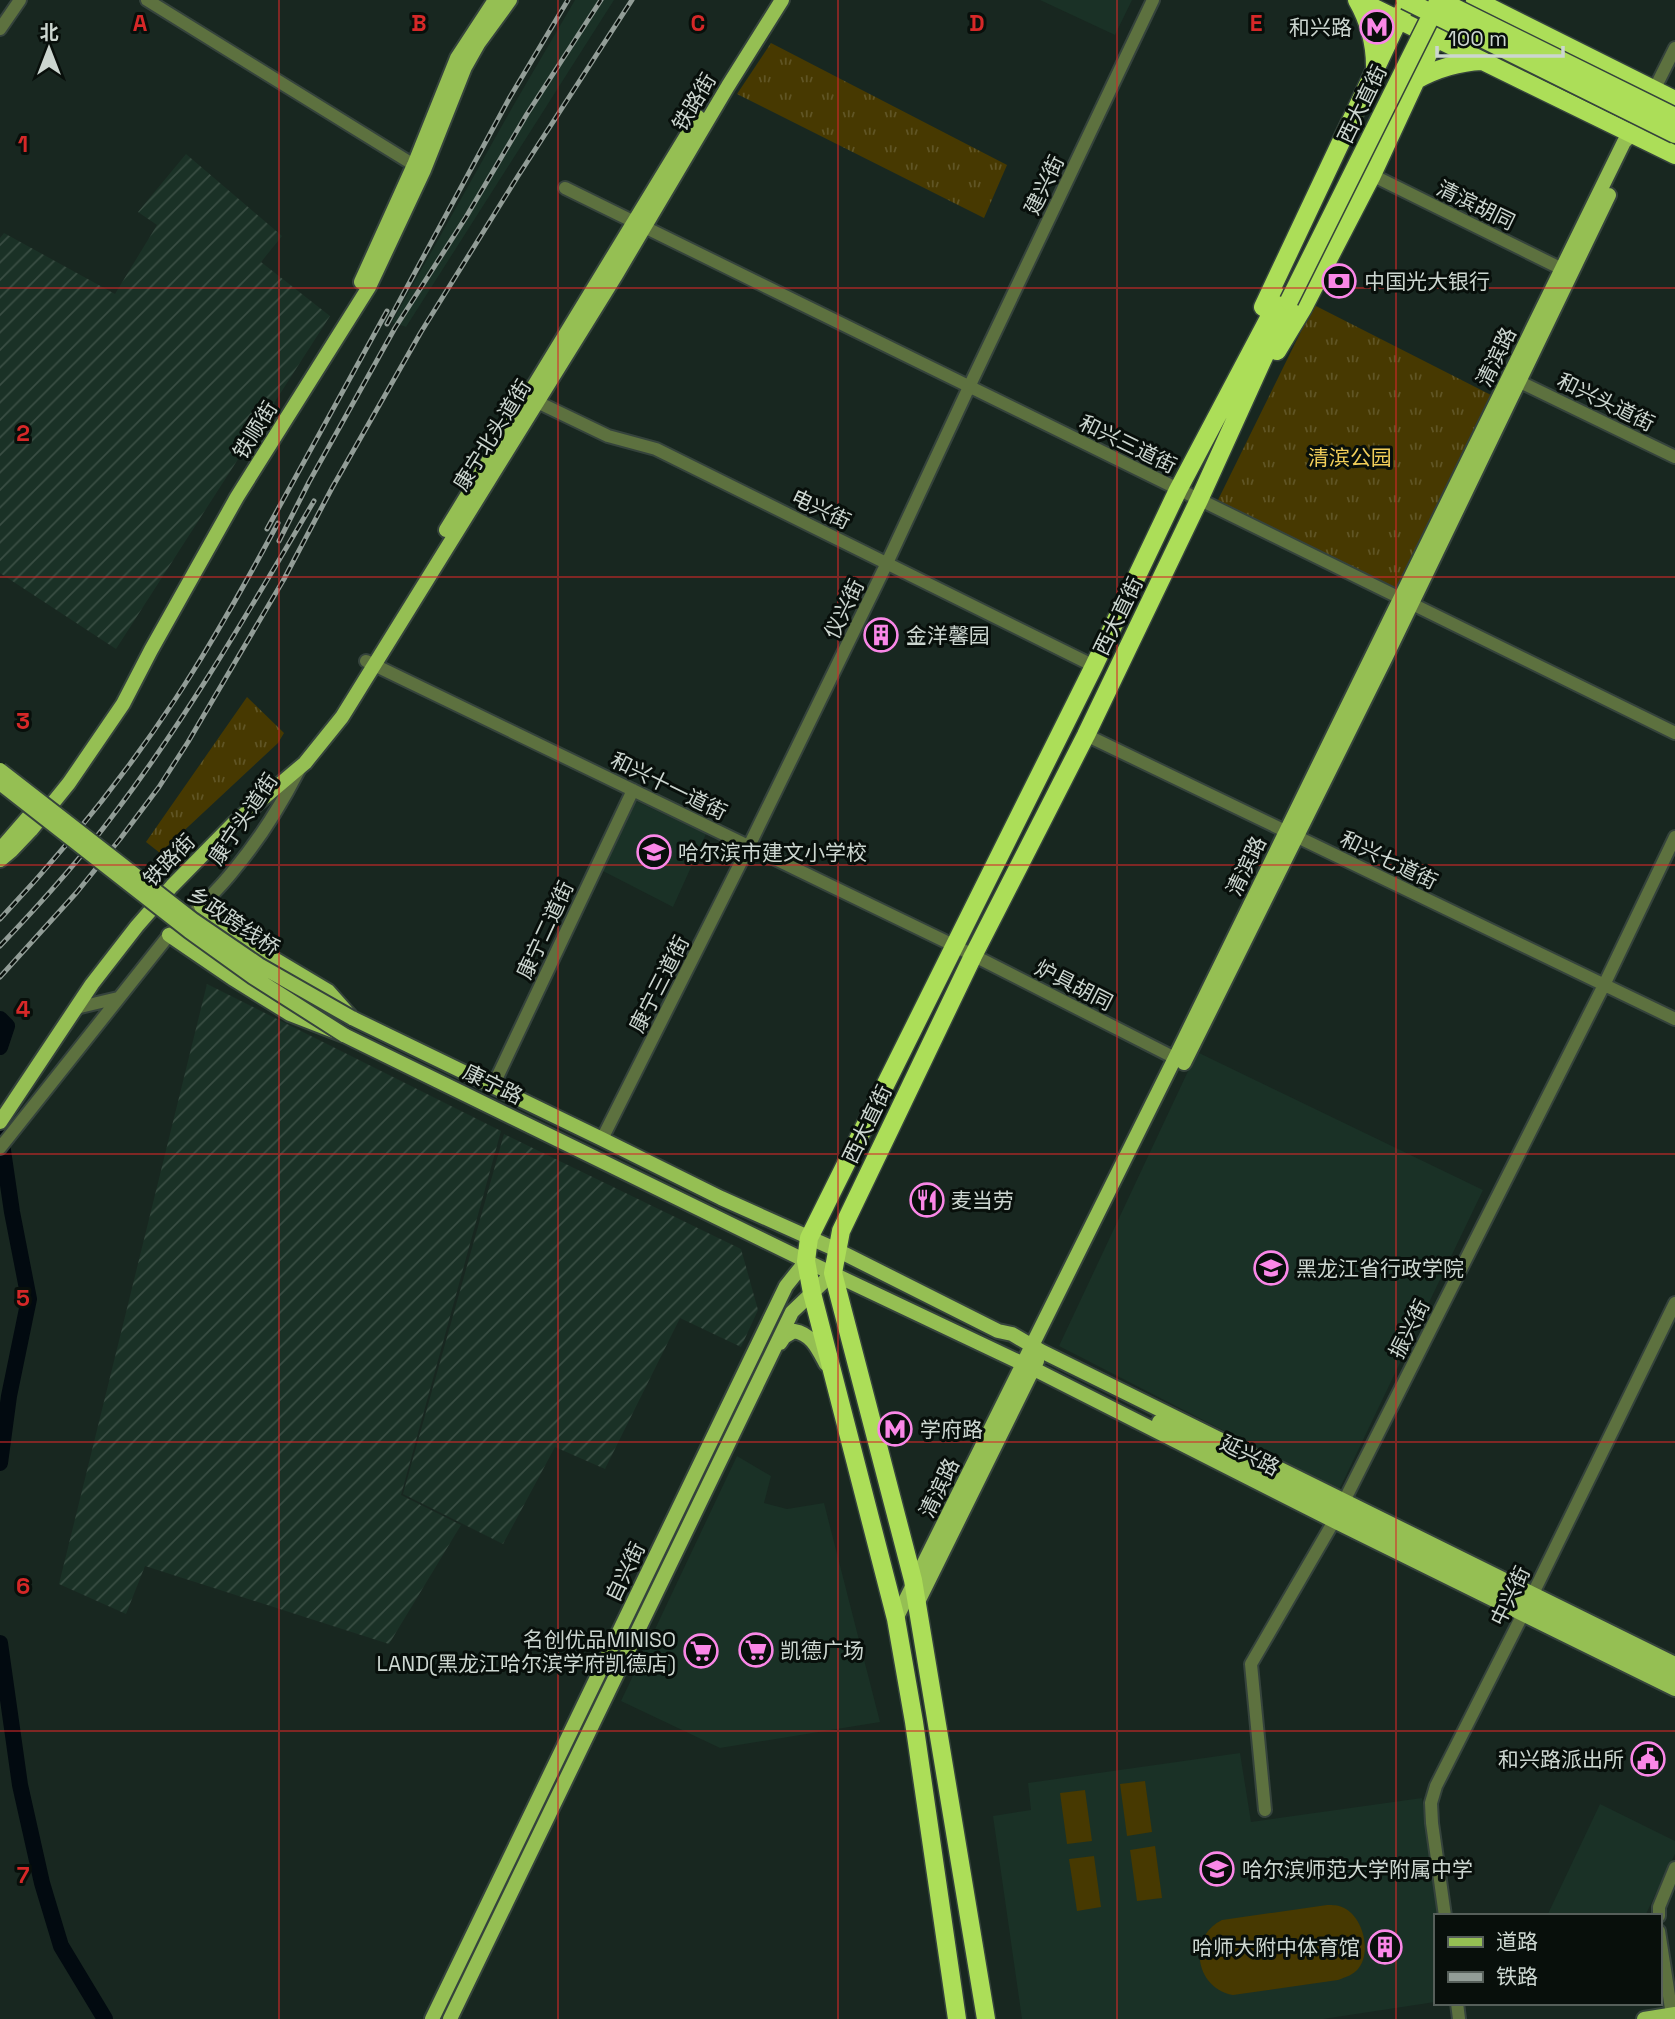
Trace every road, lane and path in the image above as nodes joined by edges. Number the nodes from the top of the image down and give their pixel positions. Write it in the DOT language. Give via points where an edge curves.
graph roads {
  1 [pos="20,0"];
  2 [pos="147,0"];
  3 [pos="495,0"];
  4 [pos="510,0"];
  5 [pos="771,0"];
  6 [pos="782,0"];
  7 [pos="1153,0"];
  8 [pos="1357,0"];
  9 [pos="1407,0"];
  10 [pos="1426,0"];
  11 [pos="1439,0"];
  12 [pos="1454,0"];
  13 [pos="1475,0"];
  14 [pos="1498,7"];
  15 [pos="1399,19"];
  16 [pos="0,29"];
  17 [pos="1435,37"];
  18 [pos="1675,48"];
  19 [pos="1485,61"];
  20 [pos="1375,69"];
  21 [pos="1416,80"];
  22 [pos="1654,90"];
  23 [pos="1675,100"];
  24 [pos="1675,117"];
  25 [pos="1633,133"];
  26 [pos="1675,134"];
  27 [pos="1675,155"];
  28 [pos="414,165"];
  29 [pos="1372,175"];
  30 [pos="565,188"];
  31 [pos="639,224"];
  32 [pos="1562,269"];
  33 [pos="1284,299"];
  34 [pos="1520,382"];
  35 [pos="969,387"];
  36 [pos="532,399"];
  37 [pos="1210,427"];
  38 [pos="1231,429"];
  39 [pos="1675,457"];
  40 [pos="1178,490"];
  41 [pos="1199,500"];
  42 [pos="887,563"];
  43 [pos="1406,601"];
  44 [pos="370,663"];
  45 [pos="1094,666"];
  46 [pos="1675,733"];
  47 [pos="1086,735"];
  48 [pos="309,750"];
  49 [pos="300,768"];
  50 [pos="0,770"];
  51 [pos="0,783"];
  52 [pos="633,790"];
  53 [pos="1291,834"];
  54 [pos="1675,837"];
  55 [pos="750,846"];
  56 [pos="0,847"];
  57 [pos="0,860"];
  58 [pos="201,906"];
  59 [pos="169,935"];
  60 [pos="955,946"];
  61 [pos="973,956"];
  62 [pos="1604,985"];
  63 [pos="118,998"];
  64 [pos="76,1008"];
  65 [pos="352,1018"];
  66 [pos="1675,1019"];
  67 [pos="344,1035"];
  68 [pos="1175,1058"];
  69 [pos="493,1086"];
  70 [pos="7,1102"];
  71 [pos="0,1122"];
  72 [pos="602,1139"];
  73 [pos="0,1148"];
  74 [pos="809,1238"];
  75 [pos="837,1250"];
  76 [pos="806,1261"];
  77 [pos="833,1273"];
  78 [pos="812,1293"];
  79 [pos="1675,1303"];
  80 [pos="773,1352"];
  81 [pos="1032,1358"];
  82 [pos="834,1378"];
  83 [pos="1340,1511"];
  84 [pos="914,1585"];
  85 [pos="917,1604"];
  86 [pos="1528,1604"];
  87 [pos="896,1619"];
  88 [pos="1675,1664"];
  89 [pos="1675,1677"];
  90 [pos="1675,1689"];
  91 [pos="1265,1810"];
  92 [pos="1675,1868"];
  93 [pos="1445,1914"];
  94 [pos="1658,1914"];
  95 [pos="1661,1942"];
  96 [pos="1674,2015"];
  97 [pos="432,2019"];
  98 [pos="450,2019"];
  99 [pos="957,2019"];
  100 [pos="986,2019"];
  101 [pos="1644,2019"];
  1 -- 16 [label="street"];
  2 -- 28 [label="street"];
  3 -- 28 [label="main road, 铁顺街" via="457,58"];
  4 -- 57 [label="main road, 铁顺街" via="465,67 424,170 369,287 237,497 123,704 61,792"];
  5 -- 31 [label="main road, 铁路街"];
  6 -- 31 [label="main road, 铁路街"];
  7 -- 35 [label="street, 建兴街"];
  8 -- 15 [label="highway"];
  8 -- 20 [label="highway" via="1372,34"];
  9 -- 15 [label="highway"];
  9 -- 26 [label="highway, bridge"];
  10 -- 33 [label="highway, 西大直街"];
  11 -- 24 [label="highway, bridge"];
  11 -- 33 [label="highway, 西大直街, bridge"];
  12 -- 17 [label="highway"];
  13 -- 14 [label="highway"];
  14 -- 22 [label="highway"];
  15 -- 17 [label="highway"];
  15 -- 20 [label="highway"];
  17 -- 19 [label="highway"];
  17 -- 21 [label="highway"];
  18 -- 22 [label="street, 清滨路"];
  19 -- 21 [label="highway" via="1466,62"];
  19 -- 25 [label="highway"];
  20 -- 37 [label="highway"];
  21 -- 29 [label="highway"];
  22 -- 23 [label="highway"];
  22 -- 25 [label="main road, 清滨路"];
  25 -- 27 [label="highway"];
  25 -- 32 [label="main road, 清滨路" via="1624,142"];
  25 -- 34 [label="main road, 清滨路" via="1632,146"];
  28 -- 56 [label="main road, 铁顺街" via="361,283 230,495 114,703 50,792"];
  29 -- 32 [label="street, 清滨胡同"];
  29 -- 38 [label="highway" via="1303,308"];
  30 -- 31 [label="street, 和兴三道街"];
  31 -- 35 [label="street, 和兴三道街"];
  31 -- 36 [label="main road, 康宁北头道街"];
  32 -- 43 [label="main road, 清滨路"];
  33 -- 37 [label="highway, 西大直街"];
  33 -- 38 [label="highway, 西大直街"];
  34 -- 39 [label="street, 和兴头道街"];
  34 -- 43 [label="main road, 清滨路"];
  35 -- 40 [label="street, 和兴三道街"];
  35 -- 42 [label="street, 仪兴街"];
  36 -- 42 [label="street, 电兴街" via="608,436 656,449"];
  36 -- 44 [label="main road, 康宁北头道街"];
  37 -- 40 [label="highway, 西大直街"];
  38 -- 41 [label="highway, 西大直街"];
  40 -- 41 [label="street, 和兴三道街"];
  40 -- 45 [label="highway, 西大直街"];
  41 -- 43 [label="street, 和兴三道街"];
  41 -- 47 [label="highway, 西大直街"];
  42 -- 45 [label="street, 电兴街"];
  42 -- 55 [label="street, 仪兴街"];
  43 -- 46 [label="street, 和兴三道街"];
  43 -- 53 [label="main road, 清滨路"];
  44 -- 48 [label="main road, 铁路街"];
  44 -- 49 [label="main road, 铁路街" via="342,717"];
  44 -- 52 [label="street, 和兴十一道街"];
  45 -- 60 [label="highway, 西大直街"];
  47 -- 53 [label="street, 和兴七道街"];
  47 -- 61 [label="highway, 西大直街"];
  48 -- 49 [label="street, 康宁头道街"];
  48 -- 70 [label="main road, 铁路街" via="230,818 129,923"];
  49 -- 58 [label="street, 康宁头道街" via="235,870"];
  49 -- 64 [label="main road, 铁路街" via="234,823 172,887 136,926"];
  50 -- 65 [label="main road, 乡政跨线桥, bridge" via="193,920 259,965"];
  51 -- 67 [label="main road, bridge" via="189,931"];
  52 -- 55 [label="street, 和兴十一道街"];
  52 -- 69 [label="street, 康宁二道街"];
  53 -- 62 [label="street, 和兴七道街"];
  53 -- 68 [label="main road, 清滨路"];
  53 -- 81 [label="main road, 清滨路"];
  54 -- 62 [label="street, 振兴街"];
  55 -- 60 [label="street, 和兴十一道街"];
  55 -- 72 [label="street, 康宁三道街"];
  58 -- 59 [label="street, 康宁头道街"];
  58 -- 65 [label="main road, 康宁路" via="266,954 328,991"];
  59 -- 63 [label="street, 康宁头道街"];
  59 -- 67 [label="main road, 康宁路" via="290,1014"];
  60 -- 61 [label="street, 炉具胡同"];
  60 -- 74 [label="highway, 西大直街"];
  61 -- 68 [label="street, 炉具胡同"];
  61 -- 75 [label="highway, 西大直街" via="841,1231"];
  62 -- 66 [label="street, 和兴七道街"];
  62 -- 83 [label="street, 振兴街"];
  63 -- 64 [label="street"];
  63 -- 73 [label="street, 康宁头道街"];
  64 -- 70 [label="main road, 铁路街"];
  65 -- 69 [label="main road, 康宁路"];
  67 -- 76 [label="main road, 康宁路"];
  68 -- 81 [label="main road, 清滨路"];
  69 -- 72 [label="main road, 康宁路"];
  70 -- 71 [label="main road"];
  72 -- 74 [label="main road, 康宁路"];
  74 -- 75 [label="main road, 延兴路"];
  74 -- 76 [label="highway"];
  75 -- 77 [label="highway"];
  75 -- 81 [label="main road, 延兴路" via="1012,1334"];
  76 -- 77 [label="main road, 延兴路"];
  76 -- 78 [label="highway"];
  76 -- 97 [label="main road, 自兴街" via="786,1286"];
  77 -- 78 [label="main road, 自兴街"];
  77 -- 81 [label="main road, 延兴路"];
  77 -- 84 [label="highway"];
  78 -- 80 [label="main road, 自兴街" via="792,1312"];
  78 -- 82 [label="highway"];
  79 -- 86 [label="street, 中兴街"];
  80 -- 82 [label="main road" via="784,1337 804,1332"];
  80 -- 98 [label="main road, 自兴街"];
  81 -- 83 [label="main road, 延兴路"];
  81 -- 83 [label="main road, 延兴路"];
  81 -- 84 [label="main road, 清滨路"];
  81 -- 85 [label="main road, 清滨路"];
  82 -- 87 [label="highway"];
  83 -- 86 [label="main road, 延兴路"];
  83 -- 86 [label="main road, 延兴路"];
  83 -- 91 [label="street, 振兴街" via="1251,1664"];
  84 -- 85 [label="highway"];
  84 -- 87 [label="main road, 清滨路"];
  85 -- 100 [label="highway"];
  86 -- 88 [label="main road, 延兴路"];
  86 -- 89 [label="main road"];
  86 -- 90 [label="main road, 延兴路"];
  86 -- 93 [label="street, 中兴街" via="1431,1803"];
  87 -- 99 [label="highway"];
  92 -- 94 [label="street"];
  95 -- 96 [label="street"];
  96 -- 101 [label="main road"];
}
